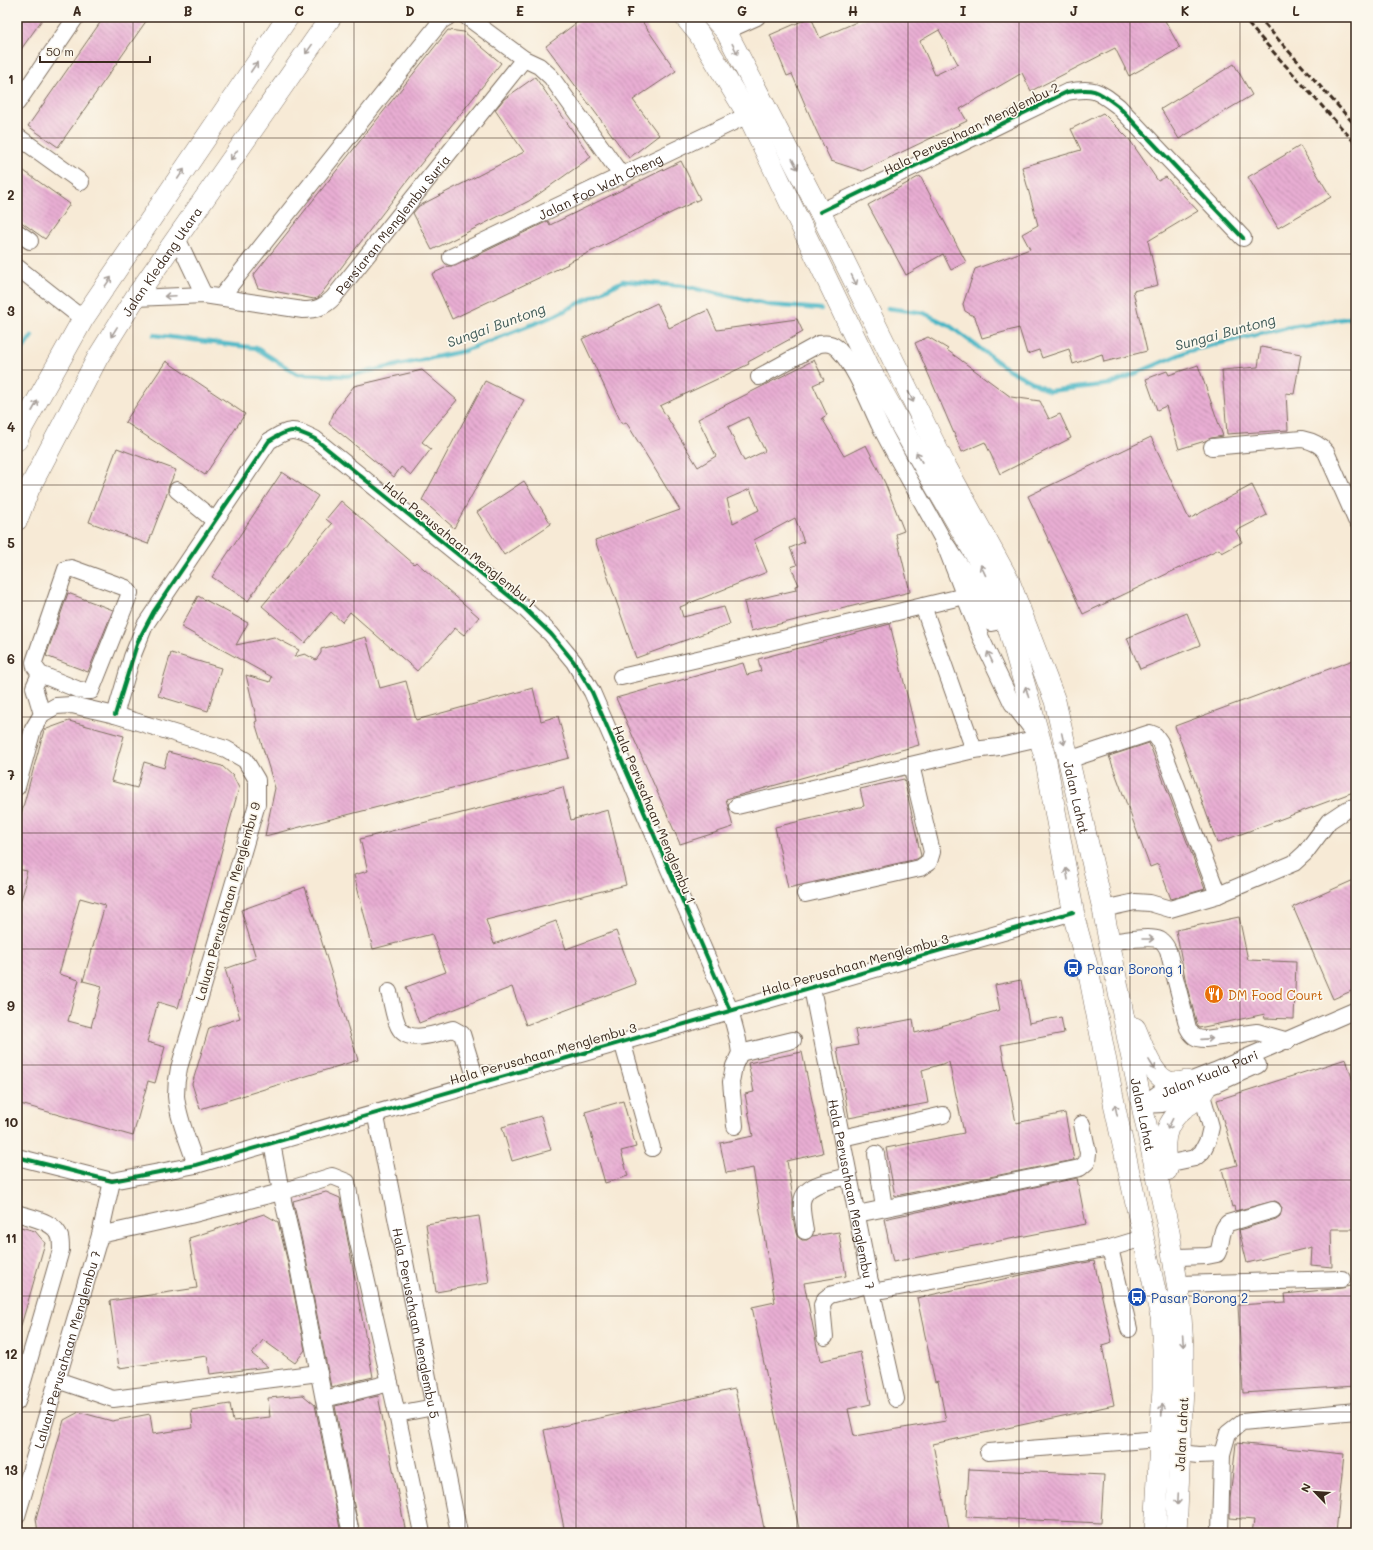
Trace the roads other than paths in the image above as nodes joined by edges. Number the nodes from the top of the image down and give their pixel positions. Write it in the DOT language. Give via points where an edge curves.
graph roads {
  1 [pos="76,17"];
  2 [pos="277,17"];
  3 [pos="288,17"];
  4 [pos="331,17"];
  5 [pos="448,17"];
  6 [pos="467,17"];
  7 [pos="685,17"];
  8 [pos="757,17"];
  9 [pos="719,24"];
  10 [pos="269,45"];
  11 [pos="524,59"];
  12 [pos="17,103"];
  13 [pos="748,115"];
  14 [pos="17,136"];
  15 [pos="622,176"];
  16 [pos="81,182"];
  17 [pos="820,212"];
  18 [pos="17,232"];
  19 [pos="177,238"];
  20 [pos="1243,238"];
  21 [pos="30,241"];
  22 [pos="451,258"];
  23 [pos="19,273"];
  24 [pos="204,295"];
  25 [pos="222,297"];
  26 [pos="135,298"];
  27 [pos="83,319"];
  28 [pos="759,377"];
  29 [pos="60,428"];
  30 [pos="17,440"];
  31 [pos="1212,447"];
  32 [pos="177,490"];
  33 [pos="17,491"];
  34 [pos="1351,496"];
  35 [pos="17,520"];
  36 [pos="1356,520"];
  37 [pos="216,521"];
  38 [pos="943,540"];
  39 [pos="965,596"];
  40 [pos="999,605"];
  41 [pos="923,606"];
  42 [pos="40,674"];
  43 [pos="621,677"];
  44 [pos="42,714"];
  45 [pos="115,715"];
  46 [pos="1040,738"];
  47 [pos="974,750"];
  48 [pos="1068,760"];
  49 [pos="911,765"];
  50 [pos="17,787"];
  51 [pos="736,806"];
  52 [pos="1356,806"];
  53 [pos="805,894"];
  54 [pos="1218,895"];
  55 [pos="1103,909"];
  56 [pos="1073,912"];
  57 [pos="1109,942"];
  58 [pos="812,988"];
  59 [pos="389,992"];
  60 [pos="1122,1005"];
  61 [pos="730,1010"];
  62 [pos="1356,1010"];
  63 [pos="1356,1021"];
  64 [pos="793,1040"];
  65 [pos="622,1041"];
  66 [pos="1288,1041"];
  67 [pos="740,1053"];
  68 [pos="1186,1081"];
  69 [pos="477,1083"];
  70 [pos="1204,1091"];
  71 [pos="1143,1105"];
  72 [pos="375,1112"];
  73 [pos="943,1115"];
  74 [pos="1082,1124"];
  75 [pos="735,1126"];
  76 [pos="842,1138"];
  77 [pos="272,1143"];
  78 [pos="652,1148"];
  79 [pos="876,1154"];
  80 [pos="17,1157"];
  81 [pos="1166,1164"];
  82 [pos="196,1165"];
  83 [pos="850,1176"];
  84 [pos="112,1181"];
  85 [pos="281,1192"];
  86 [pos="884,1208"];
  87 [pos="1273,1210"];
  88 [pos="17,1213"];
  89 [pos="857,1214"];
  90 [pos="805,1231"];
  91 [pos="100,1235"];
  92 [pos="1143,1238"];
  93 [pos="1110,1248"];
  94 [pos="1179,1257"];
  95 [pos="1342,1279"];
  96 [pos="872,1288"];
  97 [pos="1180,1293"];
  98 [pos="1160,1313"];
  99 [pos="1129,1329"];
  100 [pos="825,1337"];
  101 [pos="319,1373"];
  102 [pos="57,1380"];
  103 [pos="390,1383"];
  104 [pos="324,1399"];
  105 [pos="896,1399"];
  106 [pos="17,1402"];
  107 [pos="434,1407"];
  108 [pos="1356,1411"];
  109 [pos="396,1414"];
  110 [pos="1160,1439"];
  111 [pos="988,1452"];
  112 [pos="1180,1453"];
  113 [pos="1222,1454"];
  114 [pos="17,1516"];
  115 [pos="351,1533"];
  116 [pos="422,1533"];
  117 [pos="459,1533"];
  118 [pos="1155,1533"];
  119 [pos="1176,1533"];
  120 [pos="1220,1533"];
  1 -- 12 [label="street"];
  2 -- 10 [label="main road"];
  3 -- 10 [label="main road"];
  4 -- 19 [label="main road, Jalan Kledang Utara, one-way"];
  5 -- 25 [label="street" via="441,21"];
  6 -- 11 [label="street"];
  7 -- 13 [label="main road" via="699,34"];
  8 -- 9 [label="street"];
  9 -- 17 [label="main road, Jalan Lahat, one-way"];
  27 -- 10 [label="main road, one-way"];
  11 -- 15 [label="street" via="539,66 551,77"];
  11 -- 25 [label="street, Persiaran Menglembu Suria" via="325,306 303,310"];
  13 -- 15 [label="street, Jalan Foo Wah Cheng"];
  40 -- 13 [label="main road, one-way" via="977,557 872,373"];
  14 -- 16 [label="street"];
  15 -- 22 [label="street, Jalan Foo Wah Cheng"];
  17 -- 20 [label="street, Hala Perusahaan Menglembu 2" via="1067,92 1086,89 1101,93 1118,106"];
  17 -- 48 [label="main road, Jalan Lahat, one-way" via="944,463 1009,581 1055,701"];
  18 -- 21 [label="street"];
  19 -- 24 [label="street"];
  19 -- 26 [label="main road, Jalan Kledang Utara"];
  23 -- 27 [label="street"];
  24 -- 25 [label="street, Persiaran Menglembu Suria"];
  24 -- 26 [label="street, Persiaran Menglembu Suria, one-way"];
  26 -- 29 [label="main road, Jalan Kledang Utara, one-way" via="98,357"];
  30 -- 27 [label="main road, one-way"];
  28 -- 38 [label="street" via="819,344 833,345 839,350 852,369 880,426"];
  29 -- 33 [label="main road" via="35,456"];
  29 -- 35 [label="main road, Jalan Kledang Utara" via="29,489"];
  31 -- 34 [label="street" via="1302,439 1313,442 1326,452"];
  32 -- 37 [label="street"];
  34 -- 36 [label="street"];
  37 -- 45 [label="street, Hala Perusahaan Menglembu 1" via="145,626 132,657"];
  37 -- 61 [label="street, Hala Perusahaan Menglembu 1" via="270,441 284,431 300,431 315,439 524,608 551,634 574,662 592,692"];
  38 -- 39 [label="street"];
  38 -- 40 [label="street" via="968,578 986,619 991,623 996,622"];
  39 -- 41 [label="street"];
  46 -- 39 [label="street, one-way" via="1012,703 981,638"];
  46 -- 40 [label="main road, one-way" via="1008,626"];
  41 -- 43 [label="street"];
  41 -- 47 [label="street"];
  42 -- 42 [label="street" via="34,662 66,569 72,568 126,588 130,593 91,691 79,690"];
  42 -- 44 [label="street" via="34,687"];
  44 -- 45 [label="street, Laluan Perusahaan Menglembu 9" via="56,706 72,705"];
  44 -- 50 [label="street" via="33,729"];
  45 -- 82 [label="street, Laluan Perusahaan Menglembu 9" via="226,749 245,760 257,780 257,804 176,1081 179,1109"];
  46 -- 47 [label="street"];
  56 -- 46 [label="main road, one-way"];
  47 -- 49 [label="street"];
  48 -- 54 [label="street" via="1150,733 1155,735 1160,742"];
  48 -- 55 [label="main road, Jalan Lahat"];
  49 -- 51 [label="street"];
  49 -- 53 [label="street" via="932,852 929,862 920,868"];
  52 -- 54 [label="street" via="1329,821 1305,853 1294,863"];
  54 -- 55 [label="street" via="1170,909 1135,902"];
  55 -- 57 [label="main road, Jalan Lahat"];
  56 -- 58 [label="street, Hala Perusahaan Menglembu 3"];
  56 -- 71 [label="main road" via="1082,920 1089,940 1124,1085 1128,1093"];
  92 -- 56 [label="main road, one-way" via="1088,969"];
  57 -- 60 [label="main road, Jalan Lahat"];
  57 -- 66 [label="street, one-way" via="1158,939 1164,944 1168,950 1188,1028 1198,1039 1257,1032"];
  58 -- 61 [label="street, Hala Perusahaan Menglembu 3"];
  58 -- 76 [label="street, Hala Perusahaan Menglembu 7"];
  59 -- 69 [label="street" via="399,1028 405,1034 419,1037 453,1030 462,1034"];
  60 -- 68 [label="main road, one-way" via="1157,1073 1165,1080 1176,1083"];
  60 -- 71 [label="main road, Jalan Lahat"];
  61 -- 65 [label="street, Hala Perusahaan Menglembu 3"];
  61 -- 67 [label="street, Hala Perusahaan Menglembu 1"];
  62 -- 66 [label="street, Jalan Kuala Pari"];
  63 -- 70 [label="street, Jalan Kuala Pari"];
  64 -- 67 [label="street"];
  65 -- 69 [label="street, Hala Perusahaan Menglembu 3"];
  65 -- 78 [label="street"];
  66 -- 68 [label="street, Jalan Kuala Pari"];
  67 -- 75 [label="street" via="731,1082"];
  68 -- 71 [label="street, Jalan Kuala Pari" via="1159,1093"];
  69 -- 72 [label="street, Hala Perusahaan Menglembu 3"];
  70 -- 71 [label="street, Jalan Kuala Pari" via="1162,1104"];
  70 -- 81 [label="main road, one-way" via="1171,1121 1166,1134"];
  70 -- 81 [label="street, Jalan Kuala Pari" via="1211,1127 1202,1152 1195,1158"];
  71 -- 97 [label="main road, Jalan Lahat"];
  71 -- 98 [label="main road" via="1135,1121 1133,1134 1159,1261"];
  72 -- 77 [label="street, Hala Perusahaan Menglembu 3"];
  72 -- 107 [label="street, Hala Perusahaan Menglembu 5"];
  73 -- 76 [label="street"];
  74 -- 86 [label="street" via="1088,1154 1087,1162 1080,1168"];
  76 -- 83 [label="street, Hala Perusahaan Menglembu 7"];
  77 -- 82 [label="street, Hala Perusahaan Menglembu 3"];
  77 -- 85 [label="street"];
  79 -- 86 [label="street"];
  80 -- 84 [label="street, Hala Perusahaan Menglembu 3"];
  81 -- 94 [label="main road" via="1178,1234"];
  82 -- 84 [label="street, Hala Perusahaan Menglembu 3"];
  83 -- 89 [label="street, Hala Perusahaan Menglembu 7"];
  83 -- 90 [label="street" via="811,1187 805,1193 802,1202"];
  84 -- 91 [label="street, Laluan Perusahaan Menglembu 7"];
  85 -- 91 [label="street"];
  85 -- 101 [label="street"];
  85 -- 103 [label="street" via="332,1176 347,1182 356,1238"];
  86 -- 89 [label="street"];
  87 -- 94 [label="street" via="1228,1223 1224,1227 1217,1254"];
  88 -- 106 [label="street" via="46,1222 55,1228 60,1238 61,1250"];
  89 -- 96 [label="street, Hala Perusahaan Menglembu 7"];
  91 -- 102 [label="street, Laluan Perusahaan Menglembu 7"];
  92 -- 93 [label="street"];
  92 -- 98 [label="main road"];
  93 -- 96 [label="street"];
  93 -- 99 [label="street"];
  94 -- 97 [label="main road"];
  95 -- 97 [label="street"];
  96 -- 100 [label="street" via="825,1298 822,1305"];
  96 -- 105 [label="street, Hala Perusahaan Menglembu 7"];
  97 -- 112 [label="main road, Jalan Lahat, one-way" via="1183,1347"];
  110 -- 98 [label="main road, one-way" via="1163,1388"];
  101 -- 102 [label="street" via="113,1399"];
  101 -- 104 [label="street"];
  102 -- 114 [label="street, Laluan Perusahaan Menglembu 7"];
  103 -- 104 [label="street"];
  103 -- 109 [label="street"];
  104 -- 115 [label="street"];
  107 -- 109 [label="street"];
  107 -- 117 [label="street, Hala Perusahaan Menglembu 5"];
  108 -- 113 [label="street" via="1242,1422 1228,1433"];
  109 -- 116 [label="street"];
  110 -- 111 [label="street"];
  110 -- 118 [label="main road"];
  112 -- 113 [label="street"];
  112 -- 119 [label="main road, Jalan Lahat, one-way"];
  113 -- 120 [label="street"];
}
